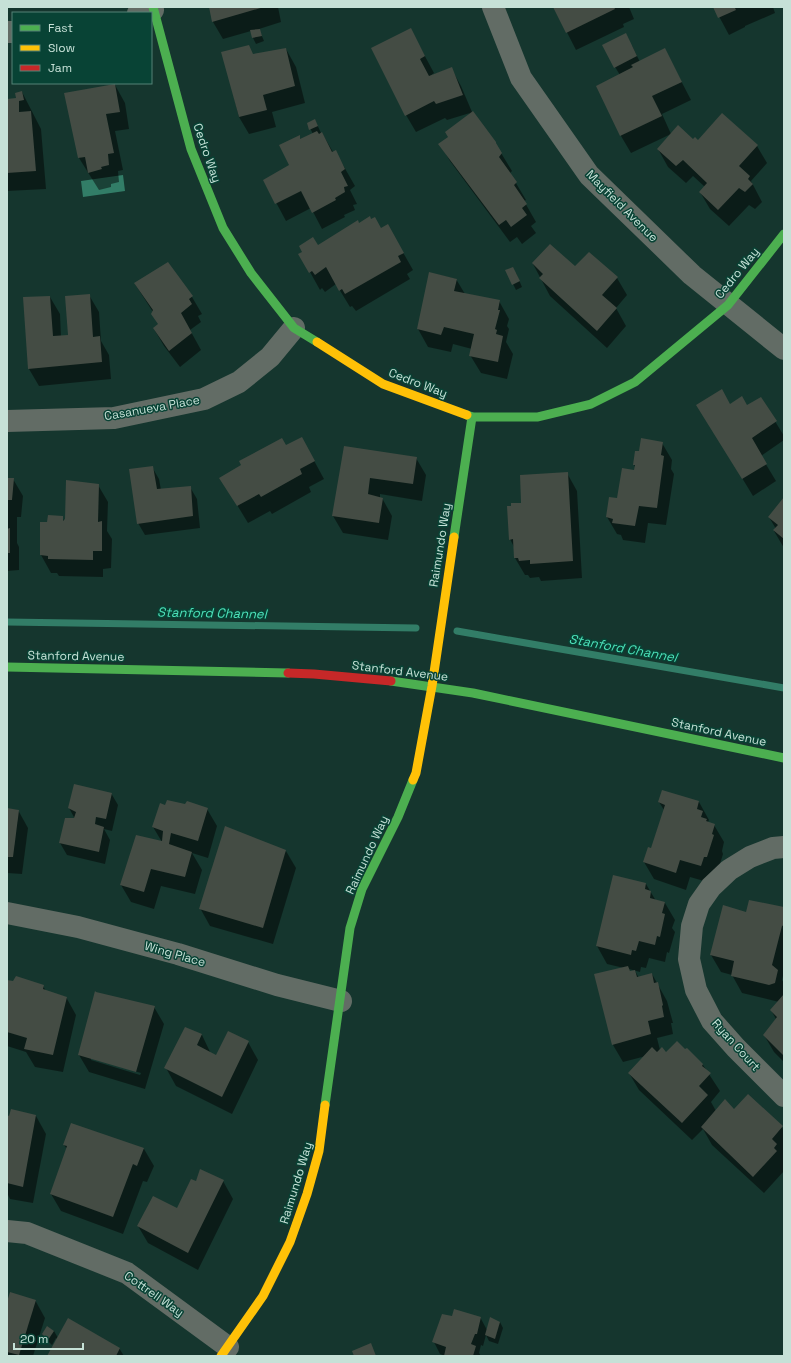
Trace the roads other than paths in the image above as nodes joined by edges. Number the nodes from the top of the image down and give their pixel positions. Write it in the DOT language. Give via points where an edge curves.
graph roads {
  1 [pos="493,7"];
  2 [pos="152,23"];
  3 [pos="784,234"];
  4 [pos="728,305"];
  5 [pos="294,328"];
  6 [pos="784,349"];
  7 [pos="472,417"];
  8 [pos="7,421"];
  9 [pos="7,667"];
  10 [pos="432,686"];
  11 [pos="784,758"];
  12 [pos="784,847"];
  13 [pos="7,913"];
  14 [pos="340,1001"];
  15 [pos="784,1096"];
  16 [pos="7,1231"];
  17 [pos="224,1352"];
  1 -- 4 [label="street, Mayfield Avenue" via="521,78 589,175 692,275"];
  2 -- 5 [label="street, Cedro Way" via="191,148 223,228 251,273"];
  3 -- 4 [label="street, Cedro Way"];
  4 -- 6 [label="street, Mayfield Avenue"];
  4 -- 7 [label="street, Cedro Way" via="635,382 591,404 537,417"];
  5 -- 7 [label="street, Cedro Way" via="383,384"];
  5 -- 8 [label="street, Casanueva Place" via="270,357 239,382 204,399 114,418"];
  7 -- 10 [label="street, Raimundo Way"];
  9 -- 10 [label="street, Stanford Avenue" via="314,674"];
  10 -- 11 [label="street, Stanford Avenue"];
  10 -- 14 [label="street, Raimundo Way" via="416,773 398,817 362,889 350,928"];
  12 -- 15 [label="street, Ryan Court" via="773,848 750,857 729,870 711,888 699,904 692,926 689,959 696,990 712,1021"];
  13 -- 14 [label="street, Wing Place" via="86,929"];
  14 -- 17 [label="street, Raimundo Way" via="319,1151 307,1194 290,1242 263,1296"];
  16 -- 17 [label="street, Cottrell Way" via="27,1233 127,1273"];
}
